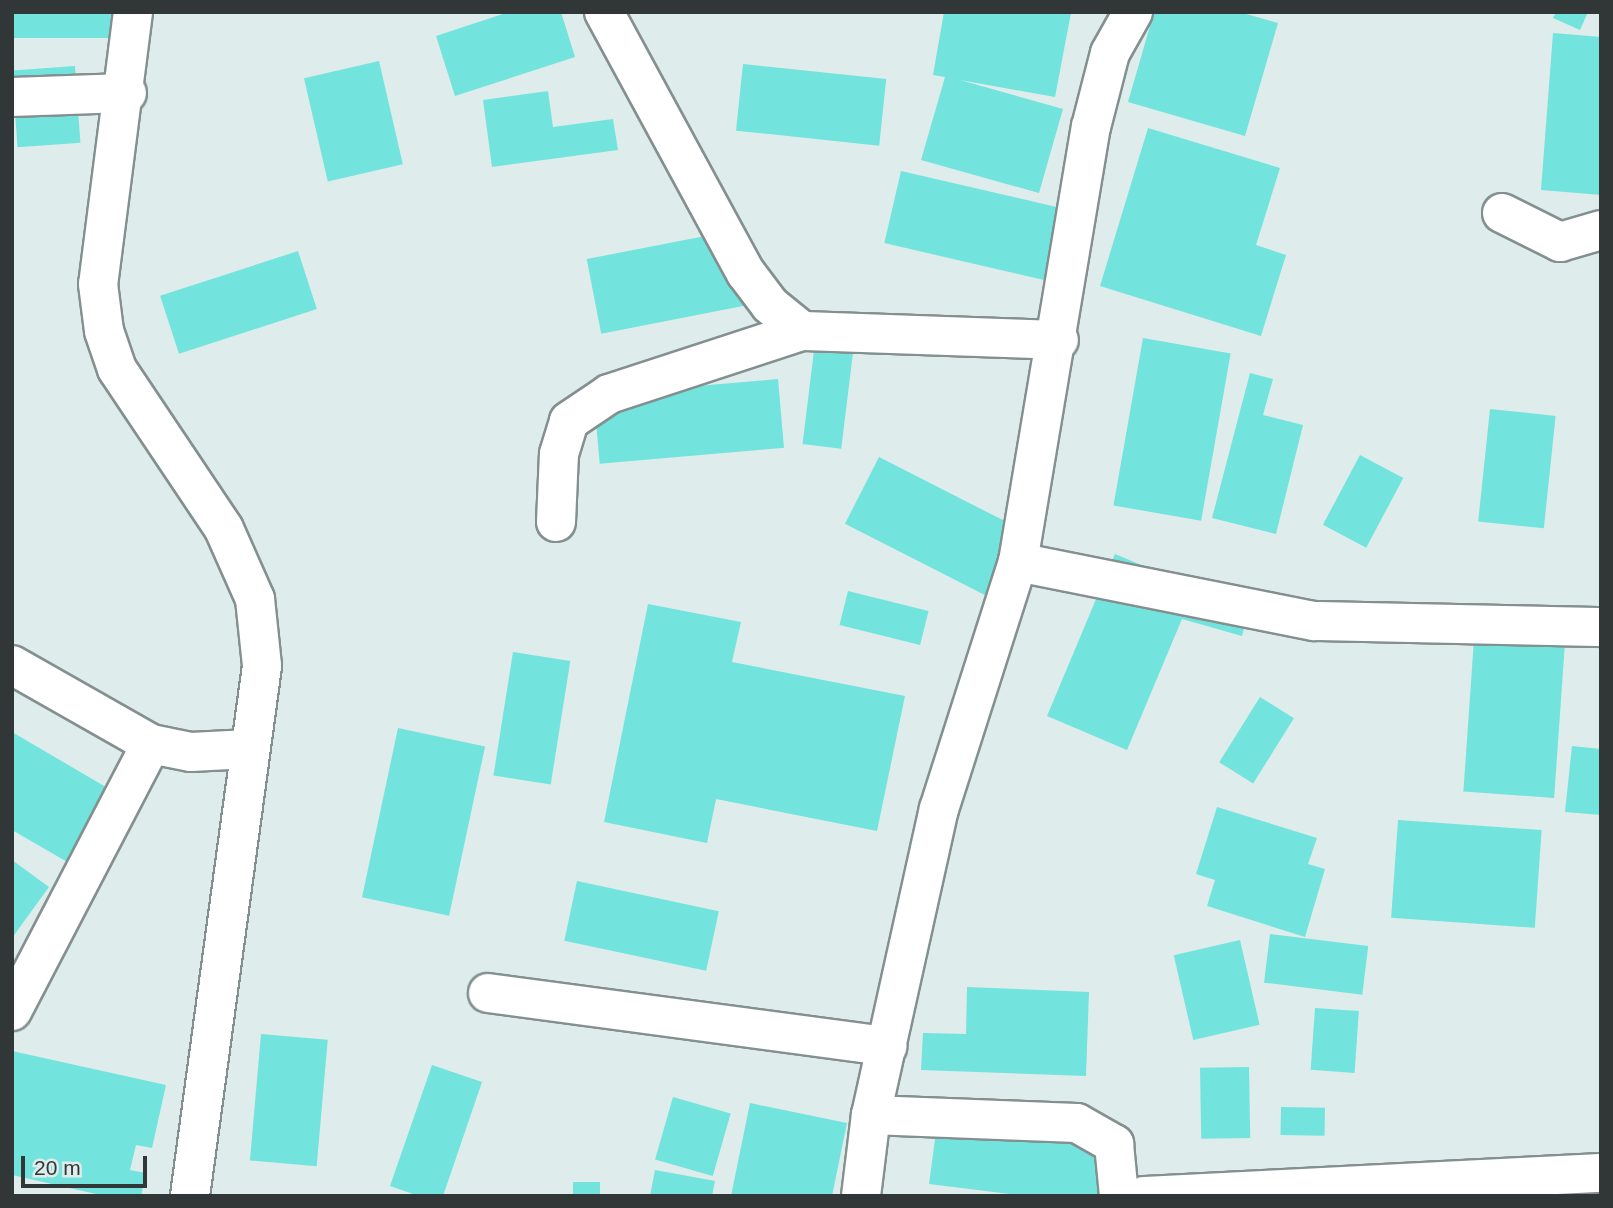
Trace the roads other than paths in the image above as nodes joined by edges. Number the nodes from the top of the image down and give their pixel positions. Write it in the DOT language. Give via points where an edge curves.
graph roads {
  1 [pos="133,12"];
  2 [pos="604,12"];
  3 [pos="1133,12"];
  4 [pos="127,93"];
  5 [pos="12,97"];
  6 [pos="1502,213"];
  7 [pos="1601,230"];
  8 [pos="802,331"];
  9 [pos="1059,340"];
  10 [pos="556,522"];
  11 [pos="1018,562"];
  12 [pos="1601,627"];
  13 [pos="12,665"];
  14 [pos="151,744"];
  15 [pos="249,749"];
  16 [pos="488,993"];
  17 [pos="12,1011"];
  18 [pos="887,1046"];
  19 [pos="871,1115"];
  20 [pos="1601,1173"];
  21 [pos="190,1196"];
  22 [pos="861,1196"];
  23 [pos="1119,1196"];
  24 [pos="1144,1196"];
  1 -- 4 [label="street"];
  2 -- 8 [label="street" via="746,273 770,305"];
  3 -- 9 [label="street" via="1110,53 1091,127"];
  4 -- 5 [label="street"];
  4 -- 15 [label="street" via="98,285 104,331 117,369 223,529 255,599 262,666"];
  6 -- 7 [label="street" via="1560,242"];
  8 -- 9 [label="street"];
  8 -- 10 [label="street" via="609,394 569,421 559,454"];
  9 -- 11 [label="street"];
  11 -- 12 [label="street" via="1314,621"];
  11 -- 18 [label="street" via="939,809"];
  13 -- 14 [label="street"];
  14 -- 15 [label="street" via="191,752"];
  14 -- 17 [label="street"];
  15 -- 21 [label="street"];
  16 -- 18 [label="street"];
  18 -- 19 [label="street"];
  19 -- 22 [label="street"];
  19 -- 23 [label="street" via="1077,1123 1114,1144"];
  20 -- 24 [label="street"];
}
